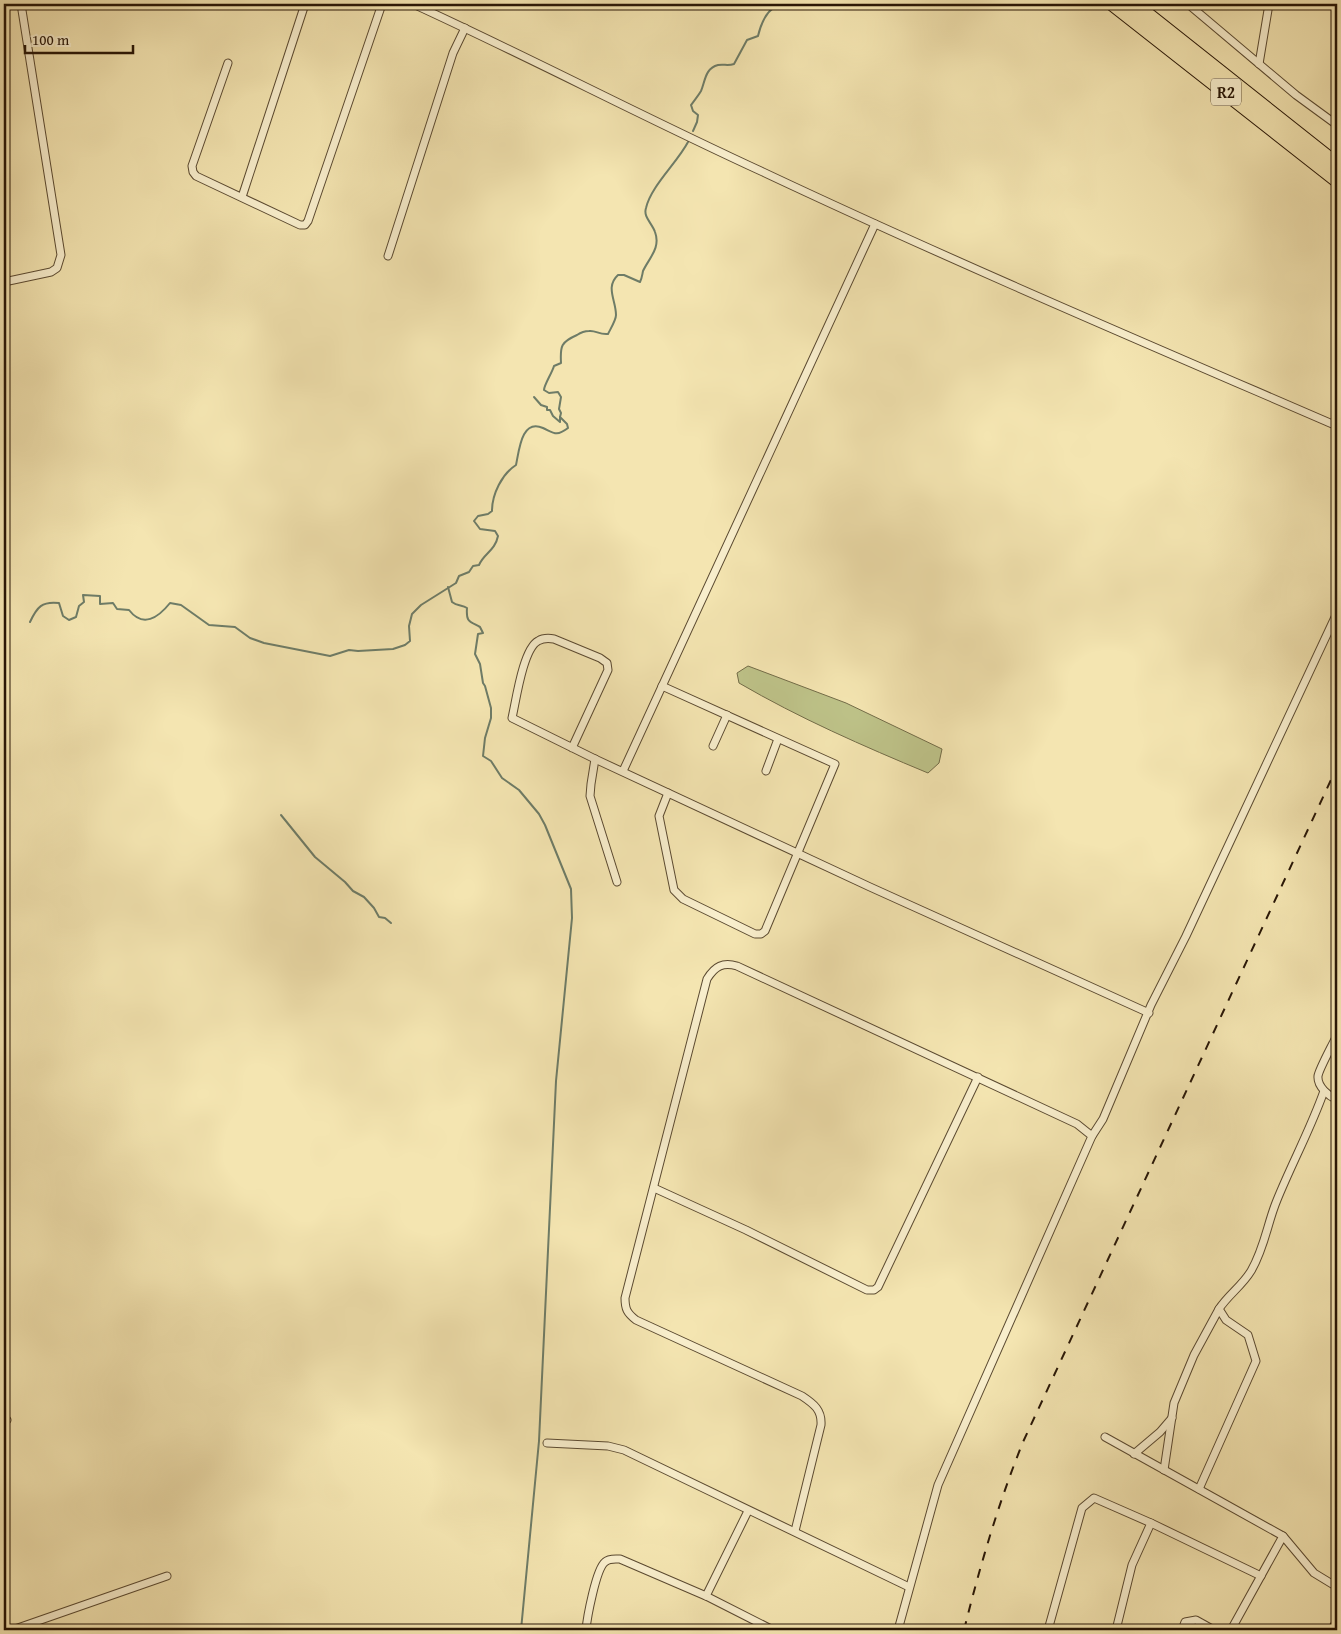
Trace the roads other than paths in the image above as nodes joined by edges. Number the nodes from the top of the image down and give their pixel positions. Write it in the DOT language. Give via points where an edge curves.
graph roads {
  1 [pos="21,4"];
  2 [pos="305,4"];
  3 [pos="382,4"];
  4 [pos="413,4"];
  5 [pos="1113,4"];
  6 [pos="1134,4"];
  7 [pos="1188,4"];
  8 [pos="1269,4"];
  9 [pos="465,28"];
  10 [pos="228,63"];
  11 [pos="1259,64"];
  12 [pos="1337,125"];
  13 [pos="1337,165"];
  14 [pos="1337,180"];
  15 [pos="4,181"];
  16 [pos="4,197"];
  17 [pos="242,197"];
  18 [pos="875,224"];
  19 [pos="388,256"];
  20 [pos="4,282"];
  21 [pos="1337,426"];
  22 [pos="1337,613"];
  23 [pos="662,686"];
  24 [pos="727,715"];
  25 [pos="778,739"];
  26 [pos="713,746"];
  27 [pos="572,748"];
  28 [pos="595,759"];
  29 [pos="623,771"];
  30 [pos="766,771"];
  31 [pos="668,793"];
  32 [pos="797,853"];
  33 [pos="617,882"];
  34 [pos="1149,1013"];
  35 [pos="1337,1036"];
  36 [pos="978,1077"];
  37 [pos="1324,1091"];
  38 [pos="1337,1100"];
  39 [pos="1092,1136"];
  40 [pos="654,1188"];
  41 [pos="1219,1309"];
  42 [pos="1172,1418"];
  43 [pos="1105,1437"];
  44 [pos="547,1443"];
  45 [pos="1134,1454"];
  46 [pos="1164,1470"];
  47 [pos="1199,1489"];
  48 [pos="748,1511"];
  49 [pos="1151,1523"];
  50 [pos="795,1531"];
  51 [pos="1283,1536"];
  52 [pos="167,1576"];
  53 [pos="1261,1576"];
  54 [pos="909,1587"];
  55 [pos="1337,1587"];
  56 [pos="706,1596"];
  57 [pos="1337,1621"];
  58 [pos="12,1630"];
  59 [pos="586,1630"];
  60 [pos="773,1630"];
  61 [pos="898,1630"];
  62 [pos="1048,1630"];
  63 [pos="1116,1630"];
  64 [pos="1182,1630"];
  65 [pos="1214,1630"];
  66 [pos="1231,1630"];
  67 [pos="1331,1630"];
  1 -- 20 [label="street" via="61,255 57,268 51,272"];
  2 -- 17 [label="street"];
  3 -- 17 [label="street" via="308,221 300,226"];
  4 -- 9 [label="street"];
  5 -- 14 [label="highway, R2"];
  6 -- 13 [label="highway, R2"];
  7 -- 11 [label="street"];
  8 -- 11 [label="street"];
  9 -- 18 [label="street"];
  9 -- 19 [label="street" via="453,53"];
  10 -- 17 [label="street" via="192,166 196,176"];
  11 -- 12 [label="street"];
  15 -- 16 [label="street"];
  18 -- 21 [label="street"];
  18 -- 23 [label="street"];
  22 -- 34 [label="street"];
  23 -- 24 [label="street"];
  23 -- 29 [label="street"];
  24 -- 25 [label="street"];
  24 -- 26 [label="street"];
  25 -- 30 [label="street"];
  25 -- 32 [label="street" via="835,764"];
  27 -- 27 [label="street" via="512,718 530,649 547,638 607,663 608,670"];
  27 -- 28 [label="street"];
  28 -- 29 [label="street"];
  28 -- 33 [label="street" via="590,796"];
  29 -- 31 [label="street"];
  31 -- 32 [label="street"];
  31 -- 32 [label="street" via="659,816 674,890 683,899 755,934 765,930"];
  32 -- 34 [label="street"];
  34 -- 39 [label="street"];
  35 -- 37 [label="street" via="1318,1076"];
  36 -- 39 [label="street" via="1077,1124"];
  36 -- 40 [label="street" via="874,1290 867,1290"];
  36 -- 40 [label="street" via="737,966 721,964 707,979"];
  37 -- 38 [label="street"];
  37 -- 41 [label="street" via="1276,1202 1264,1245 1239,1288"];
  39 -- 54 [label="street" via="938,1484"];
  40 -- 50 [label="street" via="625,1308 636,1320 802,1396 820,1411 821,1425"];
  41 -- 42 [label="street" via="1194,1356 1174,1403"];
  41 -- 47 [label="street" via="1226,1320 1248,1335 1256,1361"];
  42 -- 45 [label="street"];
  42 -- 46 [label="street"];
  43 -- 45 [label="street"];
  44 -- 48 [label="street" via="608,1446 624,1450"];
  45 -- 46 [label="street"];
  46 -- 47 [label="street"];
  47 -- 51 [label="street"];
  48 -- 50 [label="street"];
  48 -- 56 [label="street"];
  49 -- 53 [label="street"];
  49 -- 62 [label="street" via="1094,1498 1082,1508"];
  49 -- 63 [label="street" via="1132,1566"];
  50 -- 54 [label="street"];
  51 -- 53 [label="street"];
  51 -- 55 [label="street" via="1314,1573"];
  52 -- 58 [label="street"];
  53 -- 66 [label="street"];
  54 -- 61 [label="street"];
  56 -- 59 [label="street" via="612,1558 599,1571"];
  56 -- 60 [label="street"];
  57 -- 67 [label="street"];
  64 -- 65 [label="street" via="1185,1622 1196,1620"];
}
